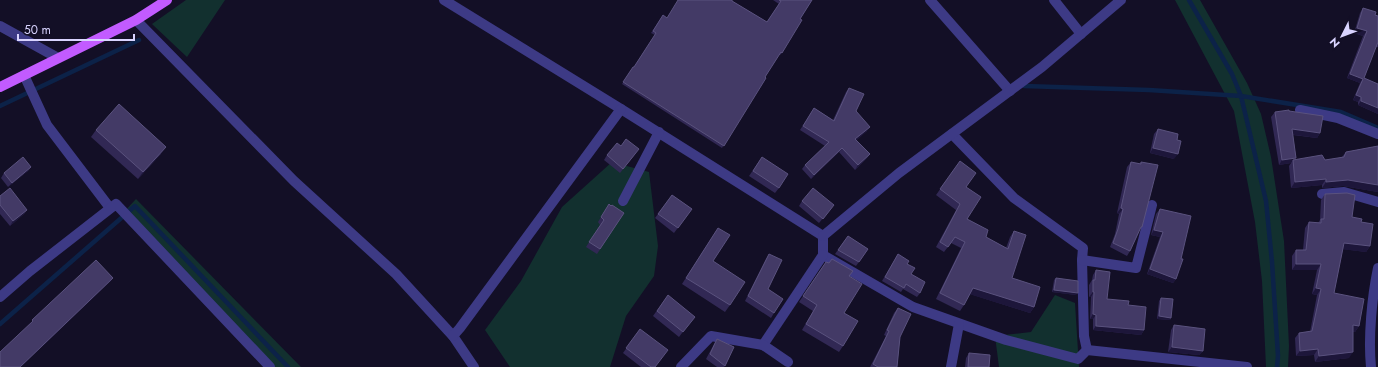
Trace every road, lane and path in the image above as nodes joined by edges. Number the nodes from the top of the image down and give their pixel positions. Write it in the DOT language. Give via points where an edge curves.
graph roads {
  1 [pos="167,0"];
  2 [pos="444,0"];
  3 [pos="930,0"];
  4 [pos="1054,0"];
  5 [pos="1121,0"];
  6 [pos="136,20"];
  7 [pos="0,26"];
  8 [pos="1081,34"];
  9 [pos="58,58"];
  10 [pos="24,75"];
  11 [pos="0,87"];
  12 [pos="1010,91"];
  13 [pos="621,109"];
  14 [pos="1300,110"];
  15 [pos="658,132"];
  16 [pos="952,134"];
  17 [pos="1378,134"];
  18 [pos="1322,194"];
  19 [pos="623,201"];
  20 [pos="1378,202"];
  21 [pos="1152,205"];
  22 [pos="110,208"];
  23 [pos="823,236"];
  24 [pos="823,255"];
  25 [pos="1082,260"];
  26 [pos="1378,268"];
  27 [pos="1377,280"];
  28 [pos="0,297"];
  29 [pos="959,324"];
  30 [pos="453,336"];
  31 [pos="763,345"];
  32 [pos="1087,350"];
  33 [pos="788,362"];
  34 [pos="1224,366"];
  35 [pos="270,367"];
  36 [pos="474,367"];
  37 [pos="681,367"];
  38 [pos="951,367"];
  39 [pos="1246,367"];
  40 [pos="1371,367"];
  1 -- 6 [label="main road"];
  2 -- 13 [label="street"];
  3 -- 12 [label="street"];
  4 -- 8 [label="street"];
  5 -- 8 [label="street"];
  6 -- 9 [label="main road"];
  6 -- 30 [label="street" via="294,181 396,274"];
  7 -- 9 [label="street"];
  8 -- 12 [label="street"];
  9 -- 10 [label="main road"];
  10 -- 11 [label="main road"];
  10 -- 22 [label="street" via="47,125"];
  12 -- 16 [label="street"];
  13 -- 15 [label="street"];
  13 -- 30 [label="street"];
  14 -- 17 [label="street" via="1338,118"];
  15 -- 19 [label="street"];
  15 -- 23 [label="street"];
  16 -- 23 [label="street" via="899,173"];
  16 -- 25 [label="street" via="1014,198 1083,248"];
  18 -- 20 [label="street" via="1344,192"];
  21 -- 25 [label="street" via="1136,268"];
  22 -- 28 [label="street"];
  22 -- 35 [label="street" via="116,204"];
  23 -- 24 [label="street"];
  24 -- 29 [label="street" via="913,307"];
  24 -- 31 [label="street"];
  25 -- 32 [label="street" via="1084,336"];
  26 -- 27 [label="street"];
  27 -- 40 [label="street" via="1369,350"];
  29 -- 32 [label="street" via="1006,340 1078,359"];
  29 -- 38 [label="street"];
  30 -- 36 [label="street"];
  31 -- 33 [label="street"];
  31 -- 37 [label="street" via="712,336"];
  32 -- 34 [label="street"];
  34 -- 39 [label="street"];
}
